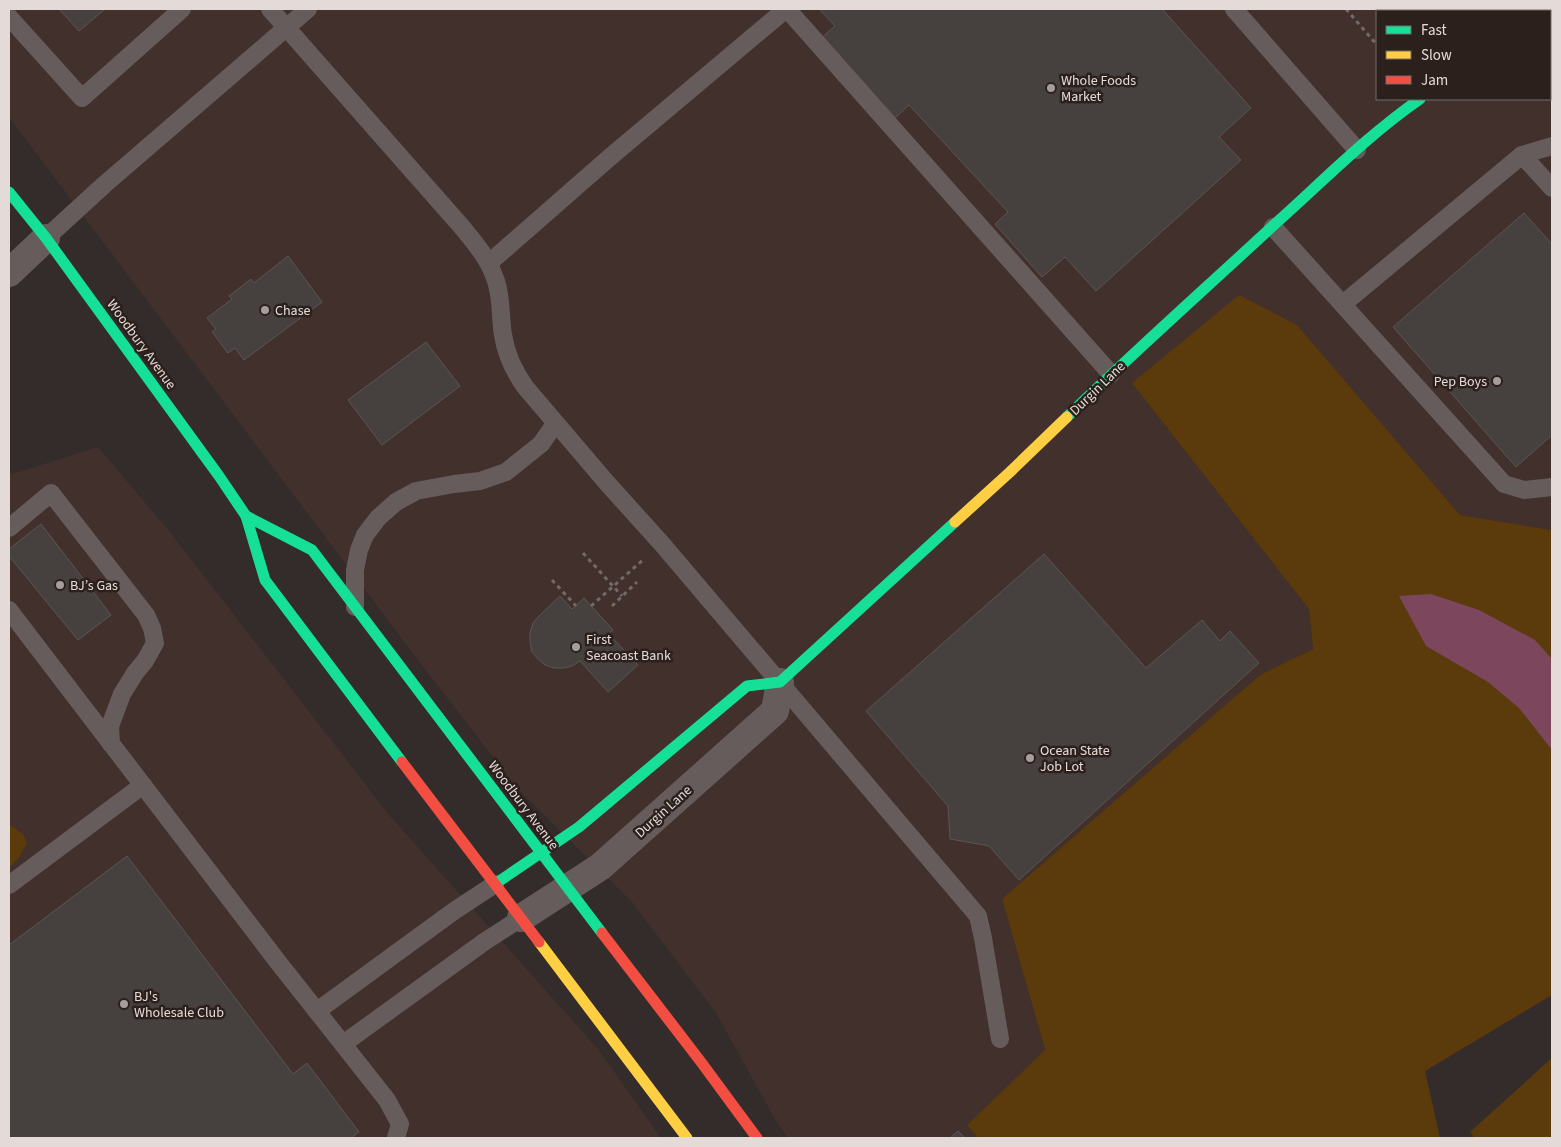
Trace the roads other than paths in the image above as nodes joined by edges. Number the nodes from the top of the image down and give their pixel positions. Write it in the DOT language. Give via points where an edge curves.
graph roads {
  1 [pos="182,9"];
  2 [pos="270,9"];
  3 [pos="308,9"];
  4 [pos="787,9"];
  5 [pos="1234,9"];
  6 [pos="9,17"];
  7 [pos="287,28"];
  8 [pos="1419,100"];
  9 [pos="1552,146"];
  10 [pos="1357,150"];
  11 [pos="1522,155"];
  12 [pos="1552,188"];
  13 [pos="9,192"];
  14 [pos="1273,228"];
  15 [pos="46,238"];
  16 [pos="489,263"];
  17 [pos="9,273"];
  18 [pos="1343,304"];
  19 [pos="1111,374"];
  20 [pos="556,424"];
  21 [pos="1552,487"];
  22 [pos="246,516"];
  23 [pos="9,528"];
  24 [pos="355,607"];
  25 [pos="9,610"];
  26 [pos="780,682"];
  27 [pos="111,744"];
  28 [pos="138,779"];
  29 [pos="541,852"];
  30 [pos="495,884"];
  31 [pos="9,885"];
  32 [pos="568,888"];
  33 [pos="521,918"];
  34 [pos="317,1011"];
  35 [pos="1000,1040"];
  36 [pos="343,1044"];
  37 [pos="396,1138"];
  38 [pos="687,1138"];
  39 [pos="757,1138"];
  1 -- 6 [label="lane" via="82,98"];
  2 -- 7 [label="lane"];
  3 -- 7 [label="lane"];
  4 -- 16 [label="lane"];
  4 -- 19 [label="lane"];
  5 -- 10 [label="lane"];
  7 -- 15 [label="lane"];
  7 -- 16 [label="lane" via="461,226"];
  8 -- 10 [label="main road, Durgin Lane"];
  9 -- 11 [label="lane"];
  10 -- 14 [label="main road, Durgin Lane"];
  11 -- 12 [label="lane"];
  11 -- 18 [label="lane"];
  13 -- 15 [label="main road, Woodbury Avenue"];
  14 -- 18 [label="lane"];
  14 -- 19 [label="main road, Durgin Lane"];
  15 -- 17 [label="street"];
  15 -- 22 [label="main road, Woodbury Avenue"];
  16 -- 20 [label="lane" via="500,296 508,355 521,382"];
  18 -- 21 [label="lane" via="1504,484 1524,490"];
  19 -- 26 [label="main road, Durgin Lane" via="1010,472"];
  20 -- 24 [label="lane" via="541,444 506,472 480,481 416,491 396,502 378,518 359,550 355,570"];
  20 -- 26 [label="lane"];
  22 -- 24 [label="main road, Woodbury Avenue" via="312,550"];
  22 -- 30 [label="main road, Woodbury Avenue" via="264,580"];
  23 -- 27 [label="lane" via="51,493 146,615 155,644 122,694 110,726"];
  24 -- 29 [label="main road, Woodbury Avenue"];
  25 -- 27 [label="lane"];
  26 -- 29 [label="main road" via="746,686 580,827"];
  26 -- 32 [label="street, Durgin Lane" via="775,711 600,867"];
  26 -- 35 [label="lane" via="978,916"];
  27 -- 28 [label="lane"];
  28 -- 31 [label="lane"];
  28 -- 34 [label="lane"];
  29 -- 30 [label="main road"];
  29 -- 32 [label="main road, Woodbury Avenue"];
  30 -- 33 [label="main road, Woodbury Avenue"];
  30 -- 34 [label="lane"];
  32 -- 33 [label="street, Durgin Lane"];
  32 -- 39 [label="main road, Woodbury Avenue"];
  33 -- 36 [label="lane"];
  33 -- 38 [label="main road, Woodbury Avenue"];
  34 -- 36 [label="lane"];
  36 -- 37 [label="lane" via="387,1100 400,1124"];
}
